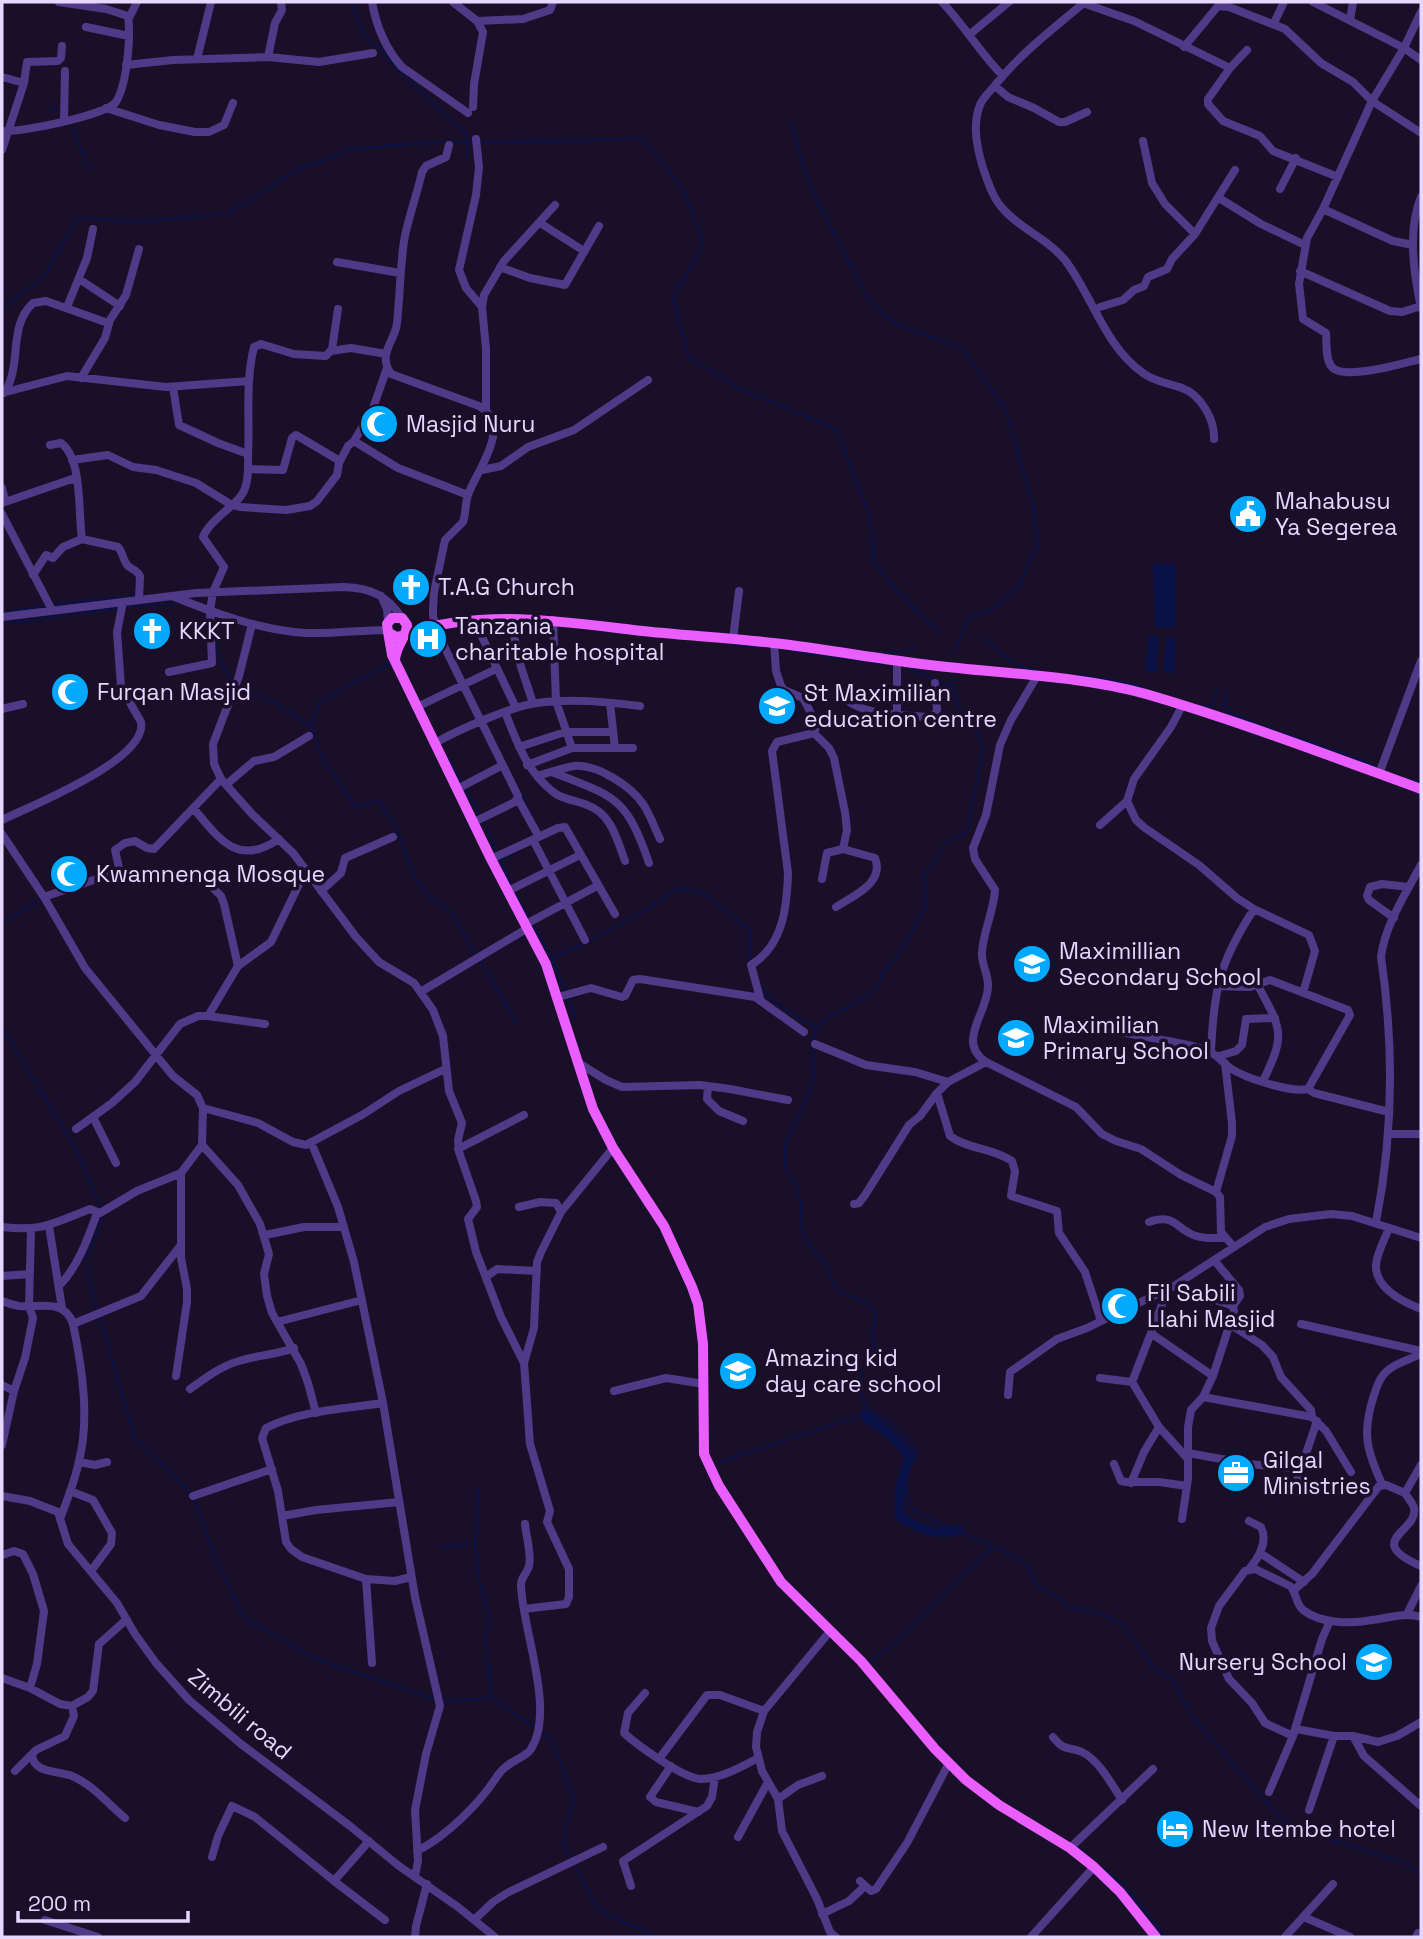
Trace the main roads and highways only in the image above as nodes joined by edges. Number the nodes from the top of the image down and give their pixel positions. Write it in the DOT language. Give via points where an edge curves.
graph roads {
  1 [pos="403,619"];
  2 [pos="434,625"];
  3 [pos="388,628"];
  4 [pos="404,635"];
  5 [pos="395,659"];
  6 [pos="1421,789"];
  7 [pos="1156,1937"];
  1 -- 2 [label="main road"];
  1 -- 3 [label="main road" via="394,617"];
  1 -- 4 [label="main road" via="408,628"];
  2 -- 4 [label="main road"];
  2 -- 6 [label="main road" via="510,618 554,620 1037,676 1144,694"];
  3 -- 4 [label="main road" via="393,637"];
  3 -- 5 [label="main road"];
  4 -- 5 [label="main road"];
  5 -- 7 [label="main road" via="546,964 593,1109 664,1226 692,1287 703,1344 704,1454 713,1474 781,1582 860,1661 934,1749 999,1805 1070,1847 1094,1867"];
}
